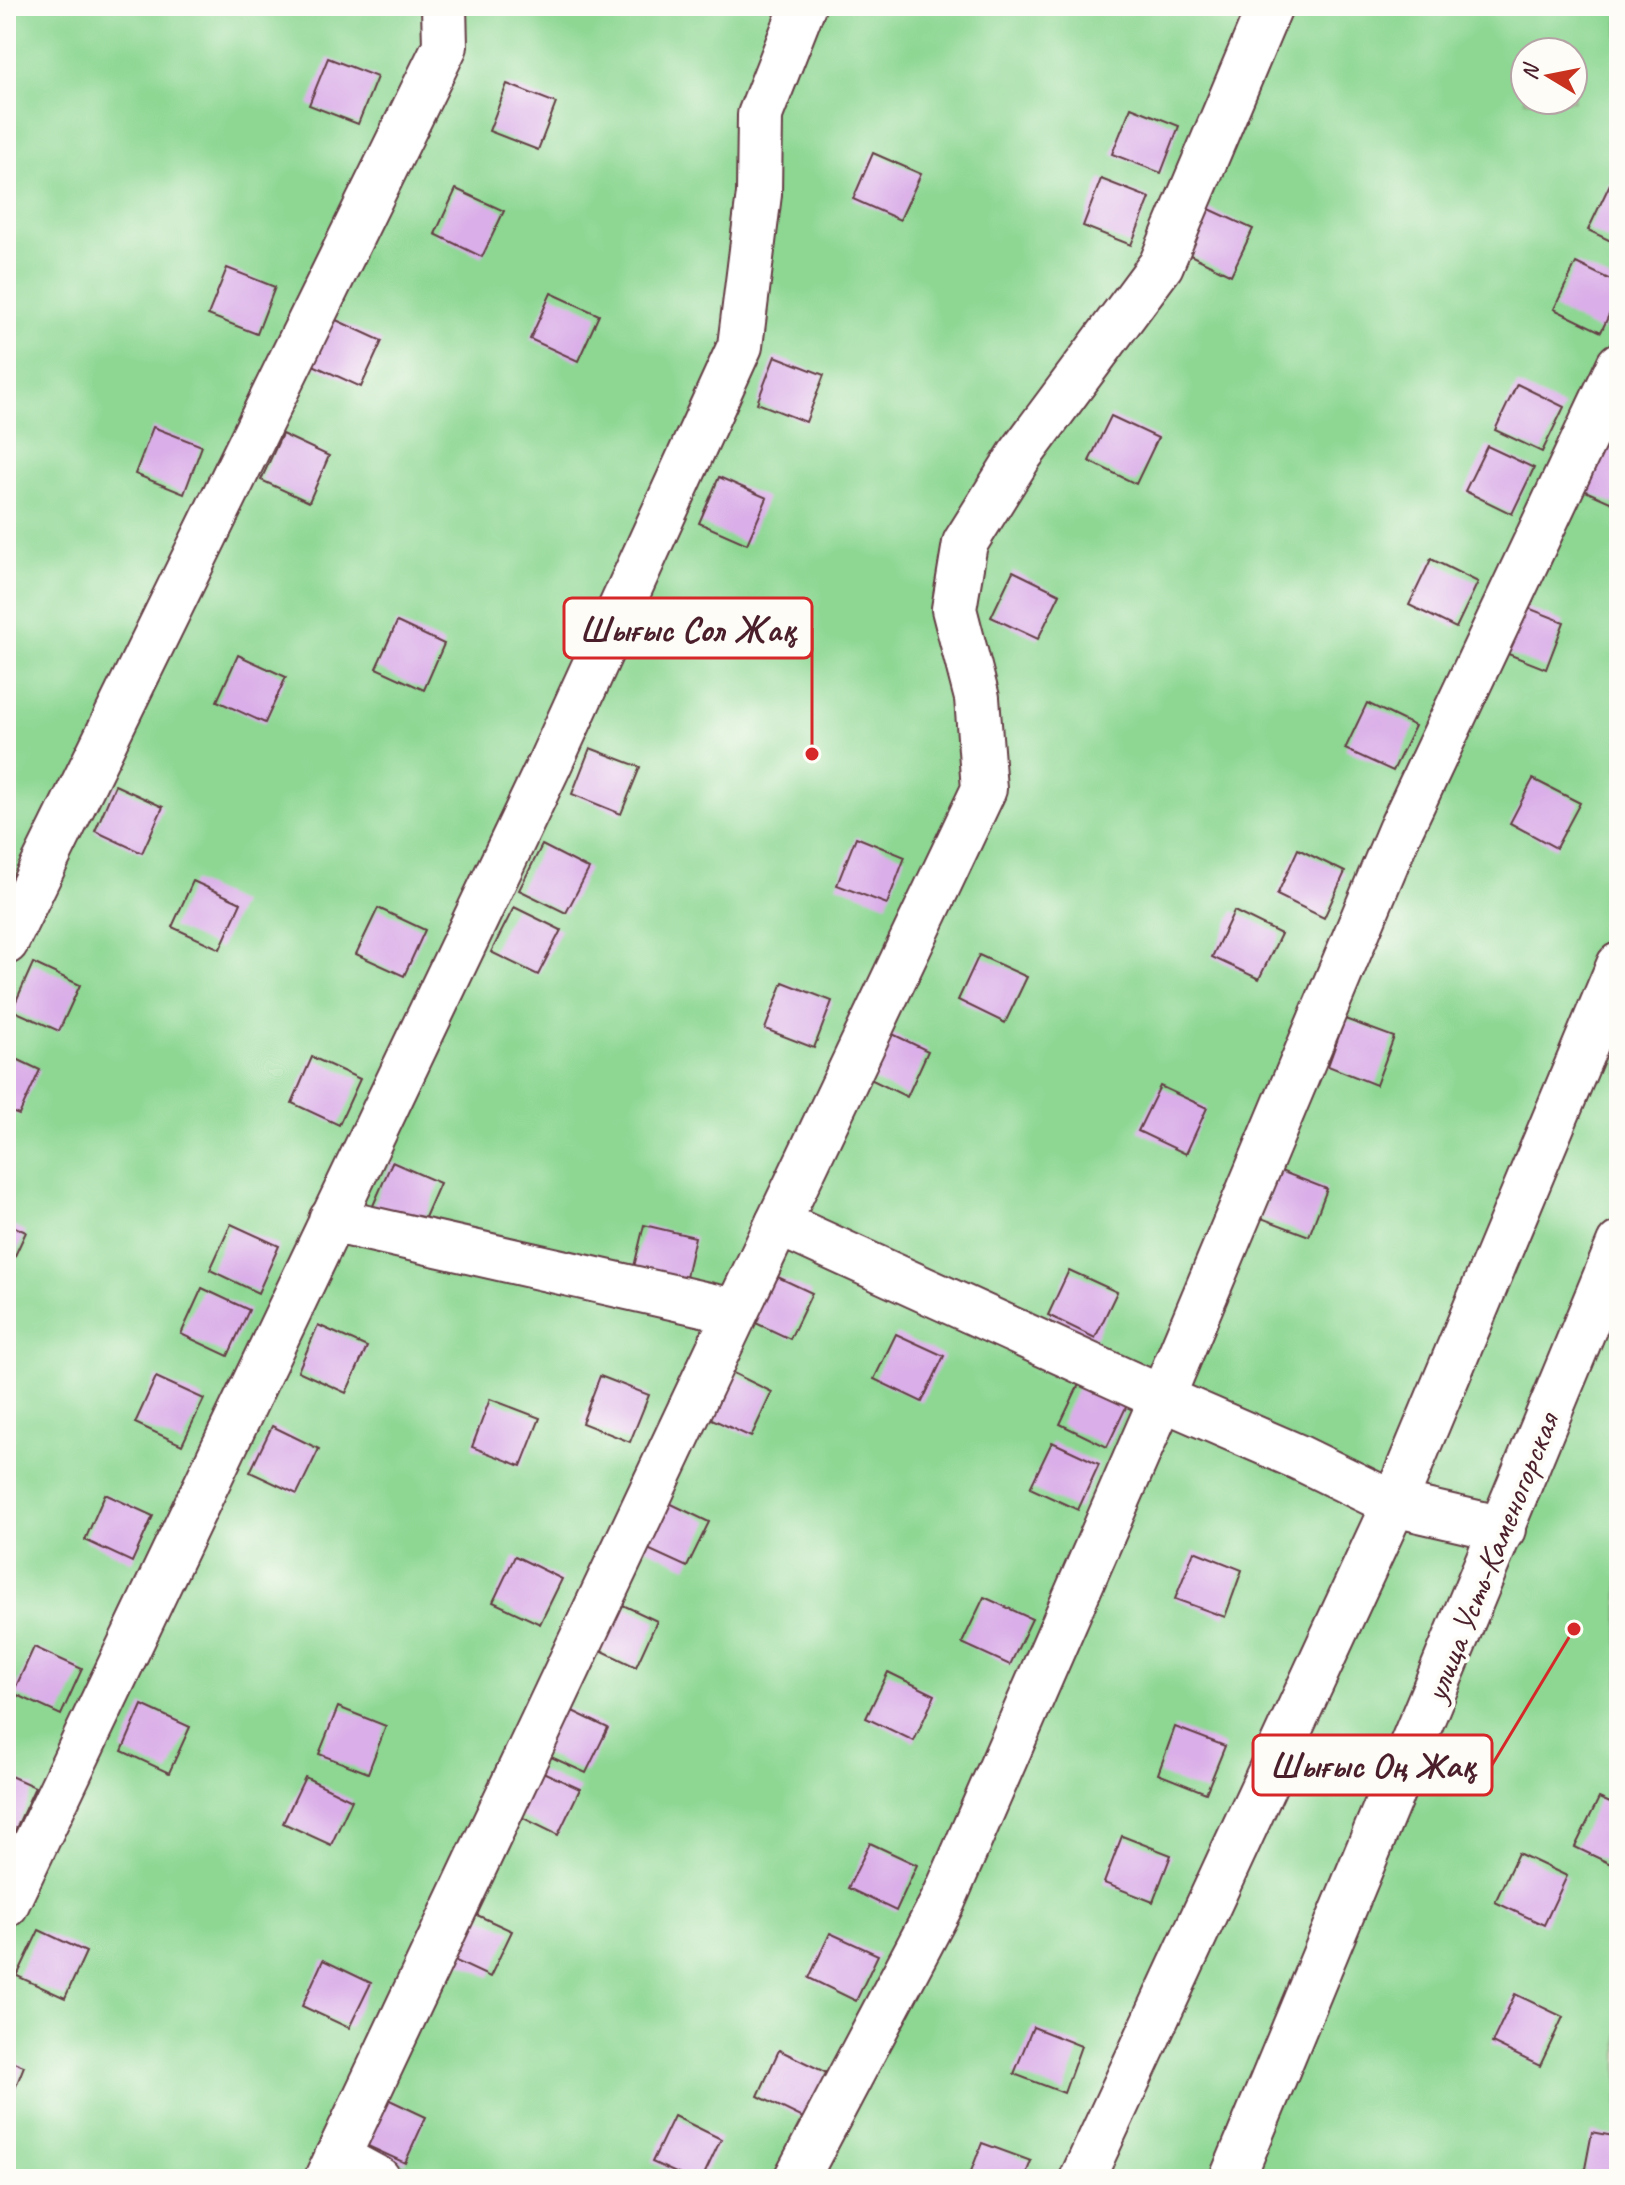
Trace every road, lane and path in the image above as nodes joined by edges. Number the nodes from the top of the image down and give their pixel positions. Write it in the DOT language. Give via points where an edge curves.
graph roads {
  1 [pos="444,6"];
  2 [pos="803,6"];
  3 [pos="1270,6"];
  4 [pos="1619,365"];
  5 [pos="6,942"];
  6 [pos="1619,965"];
  7 [pos="331,1220"];
  8 [pos="778,1223"];
  9 [pos="1619,1244"];
  10 [pos="734,1311"];
  11 [pos="1162,1398"];
  12 [pos="1394,1504"];
  13 [pos="1503,1529"];
  14 [pos="6,1905"];
  15 [pos="332,2168"];
  16 [pos="1093,2174"];
  17 [pos="378,2179"];
  18 [pos="796,2179"];
  19 [pos="1232,2179"];
  1 -- 5 [label="street" via="445,46"];
  2 -- 7 [label="street" via="760,115 759,194 740,346 550,763"];
  3 -- 8 [label="street" via="1161,265 1020,455 965,543 954,609 977,698 984,789"];
  4 -- 11 [label="street" via="1400,830"];
  6 -- 12 [label="street"];
  7 -- 10 [label="street"];
  7 -- 14 [label="street"];
  8 -- 10 [label="street"];
  8 -- 11 [label="street"];
  9 -- 13 [label="street, улица Усть-Каменогорская"];
  10 -- 15 [label="street"];
  11 -- 12 [label="street"];
  11 -- 18 [label="street" via="943,1901"];
  12 -- 13 [label="street"];
  12 -- 16 [label="street"];
  13 -- 19 [label="street, улица Усть-Каменогорская"];
  15 -- 17 [label="street"];
}
